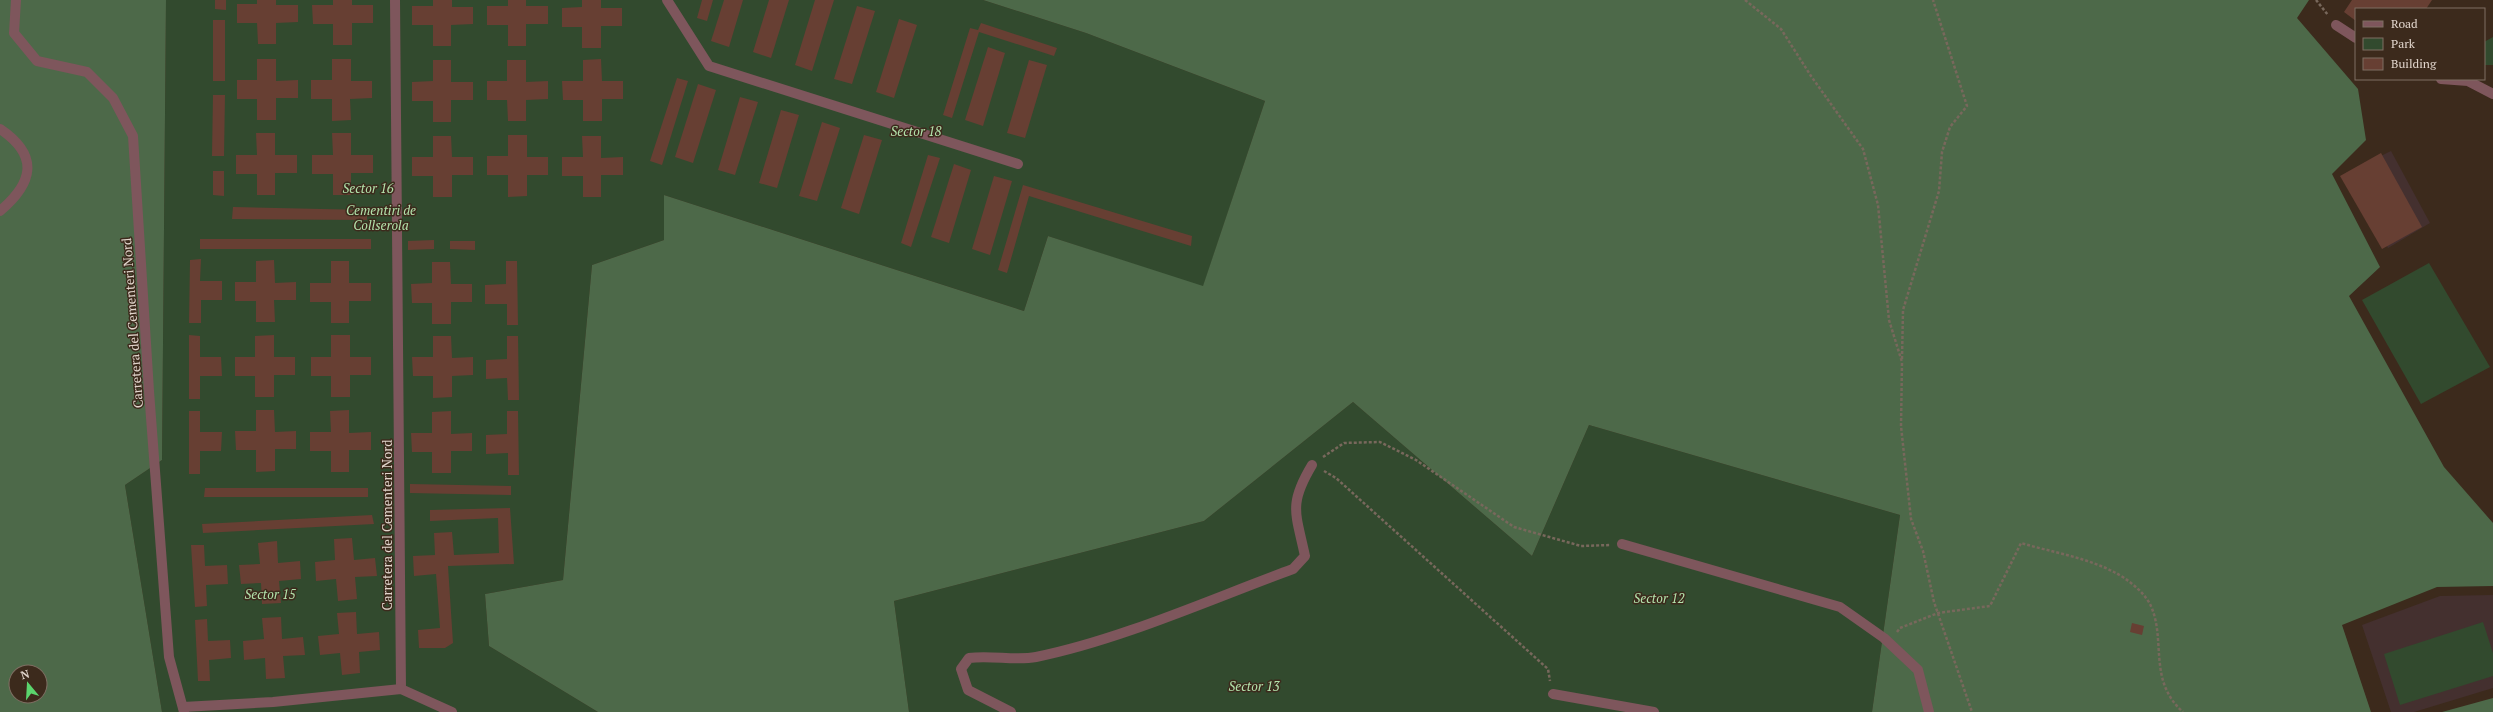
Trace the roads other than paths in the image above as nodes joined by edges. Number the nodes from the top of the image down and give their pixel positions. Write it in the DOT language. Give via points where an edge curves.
graph roads {
  1 [pos="16,0"];
  2 [pos="395,0"];
  3 [pos="667,0"];
  4 [pos="2336,25"];
  5 [pos="2355,37"];
  6 [pos="2454,80"];
  7 [pos="2493,94"];
  8 [pos="0,129"];
  9 [pos="1018,164"];
  10 [pos="0,211"];
  11 [pos="1312,465"];
  12 [pos="1622,544"];
  13 [pos="401,689"];
  14 [pos="1553,694"];
  15 [pos="273,702"];
  16 [pos="184,709"];
  17 [pos="261,712"];
  18 [pos="452,712"];
  19 [pos="1011,712"];
  20 [pos="1654,712"];
  21 [pos="1929,712"];
  1 -- 16 [label="street, Carretera del Cementeri Nord" via="14,33 37,61 87,72 113,98 133,136 169,657"];
  2 -- 13 [label="street, Carretera del Cementeri Nord"];
  3 -- 9 [label="street" via="710,66"];
  4 -- 5 [label="street"];
  6 -- 7 [label="street" via="2468,81"];
  8 -- 10 [label="street" via="21,146 26,158 27,172 24,186"];
  11 -- 19 [label="street" via="1299,486 1294,507 1306,556 1293,569 1112,636 1034,658 969,658 961,669 968,690"];
  12 -- 21 [label="street" via="1840,607 1889,643 1918,670"];
  13 -- 15 [label="street, Carretera del Cementeri Nord"];
  13 -- 18 [label="street"];
  14 -- 20 [label="street"];
  15 -- 16 [label="street, Carretera del Cementeri Nord"];
  15 -- 17 [label="street"];
}
